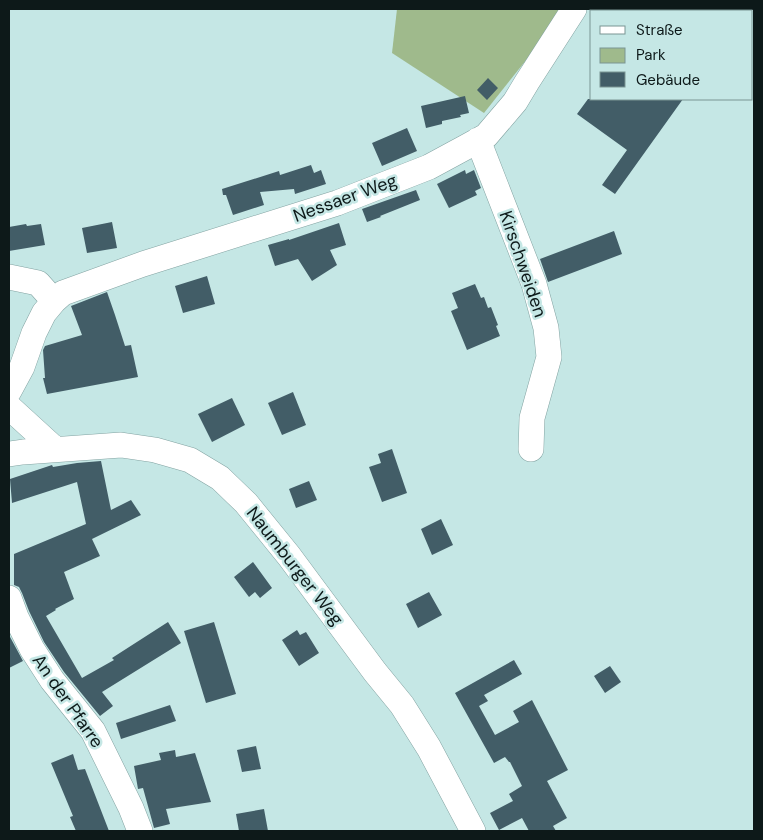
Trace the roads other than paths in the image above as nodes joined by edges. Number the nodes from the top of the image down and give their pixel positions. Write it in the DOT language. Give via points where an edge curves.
graph roads {
  1 [pos="574,9"];
  2 [pos="478,140"];
  3 [pos="9,277"];
  4 [pos="54,301"];
  5 [pos="9,391"];
  6 [pos="9,407"];
  7 [pos="532,449"];
  8 [pos="55,450"];
  9 [pos="16,453"];
  10 [pos="9,598"];
  11 [pos="140,831"];
  12 [pos="472,831"];
  1 -- 2 [label="street, Nessaer Weg" via="515,102 486,136"];
  2 -- 4 [label="street, Nessaer Weg" via="429,167 336,203 143,264 63,293"];
  2 -- 7 [label="street, Kirschweiden" via="534,284 546,328 549,357 532,418"];
  3 -- 4 [label="street" via="38,283"];
  4 -- 5 [label="street" via="34,333"];
  6 -- 8 [label="street"];
  8 -- 9 [label="street, Naumburger Weg"];
  8 -- 12 [label="street, Naumburger Weg" via="121,445 155,450 190,460 220,478 246,503 289,556 402,705 429,748"];
  10 -- 11 [label="street, An der Pfarre" via="32,649 93,731"];
}
